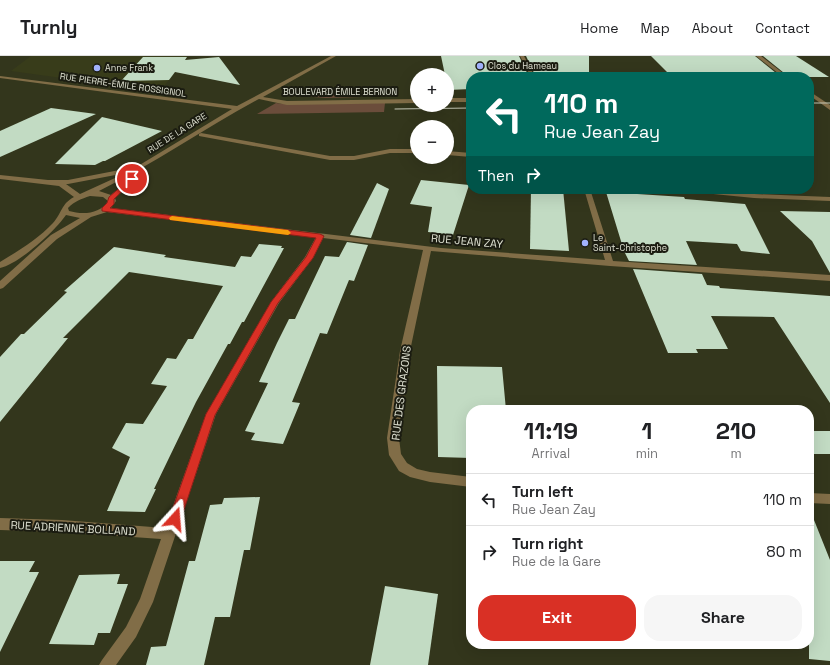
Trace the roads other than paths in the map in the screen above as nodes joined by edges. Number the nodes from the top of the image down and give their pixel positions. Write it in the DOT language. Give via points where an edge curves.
graph roads {
  1 [pos="334,56"];
  2 [pos="339,56"];
  3 [pos="522,56"];
  4 [pos="758,56"];
  5 [pos="530,72"];
  6 [pos="779,72"];
  7 [pos="0,77"];
  8 [pos="814,97"];
  9 [pos="822,97"];
  10 [pos="260,98"];
  11 [pos="814,98"];
  12 [pos="454,100"];
  13 [pos="466,100"];
  14 [pos="410,101"];
  15 [pos="830,108"];
  16 [pos="240,109"];
  17 [pos="201,134"];
  18 [pos="410,151"];
  19 [pos="454,154"];
  20 [pos="466,155"];
  21 [pos="138,168"];
  22 [pos="0,177"];
  23 [pos="50,182"];
  24 [pos="589,194"];
  25 [pos="734,194"];
  26 [pos="82,196"];
  27 [pos="111,198"];
  28 [pos="830,199"];
  29 [pos="104,209"];
  30 [pos="64,210"];
  31 [pos="92,214"];
  32 [pos="320,236"];
  33 [pos="427,249"];
  34 [pos="610,264"];
  35 [pos="0,266"];
  36 [pos="830,278"];
  37 [pos="0,286"];
  38 [pos="466,481"];
  39 [pos="814,498"];
  40 [pos="830,499"];
  41 [pos="0,524"];
  42 [pos="170,534"];
  43 [pos="107,665"];
  1 -- 10 [label="street, RUE DE LA GARE"];
  2 -- 10 [label="street, RUE DE LA GARE"];
  3 -- 5 [label="street"];
  4 -- 6 [label="street"];
  7 -- 16 [label="street, RUE PIERRE-ÉMILE ROSSIGNOL"];
  8 -- 9 [label="street"];
  10 -- 14 [label="street, BOULEVARD ÉMILE BERNON" via="287,103"];
  10 -- 16 [label="street, RUE DE LA GARE"];
  11 -- 15 [label="street"];
  12 -- 13 [label="street"];
  16 -- 17 [label="street, RUE DE LA GARE"];
  16 -- 21 [label="street, RUE DE LA GARE"];
  17 -- 18 [label="street" via="330,158 354,158 390,151"];
  17 -- 27 [label="street, RUE DE LA GARE" via="137,176"];
  19 -- 20 [label="street"];
  21 -- 23 [label="street" via="68,182"];
  21 -- 26 [label="street, RUE DE LA GARE"];
  22 -- 23 [label="street"];
  23 -- 26 [label="street" via="61,184"];
  24 -- 34 [label="street"];
  25 -- 28 [label="street"];
  26 -- 27 [label="street" via="104,194"];
  26 -- 30 [label="street, RUE DE LA GARE" via="68,203"];
  27 -- 29 [label="street, RUE DE LA GARE" via="111,204"];
  29 -- 31 [label="street"];
  29 -- 32 [label="street, RUE JEAN ZAY"];
  30 -- 31 [label="street" via="78,216"];
  30 -- 35 [label="street, RUE DE LA GARE" via="44,236"];
  31 -- 37 [label="street" via="54,237"];
  32 -- 33 [label="street, RUE JEAN ZAY"];
  32 -- 42 [label="street" via="309,258 275,302 211,414"];
  33 -- 34 [label="street, RUE JEAN ZAY"];
  33 -- 38 [label="street, RUE DES GRAZONS" via="405,351 393,438 395,455 403,467 414,473"];
  34 -- 36 [label="street, RUE JEAN ZAY"];
  39 -- 40 [label="street"];
  41 -- 42 [label="street, RUE ADRIENNE BOLLAND"];
  42 -- 43 [label="street" via="146,602 131,632"];
}
